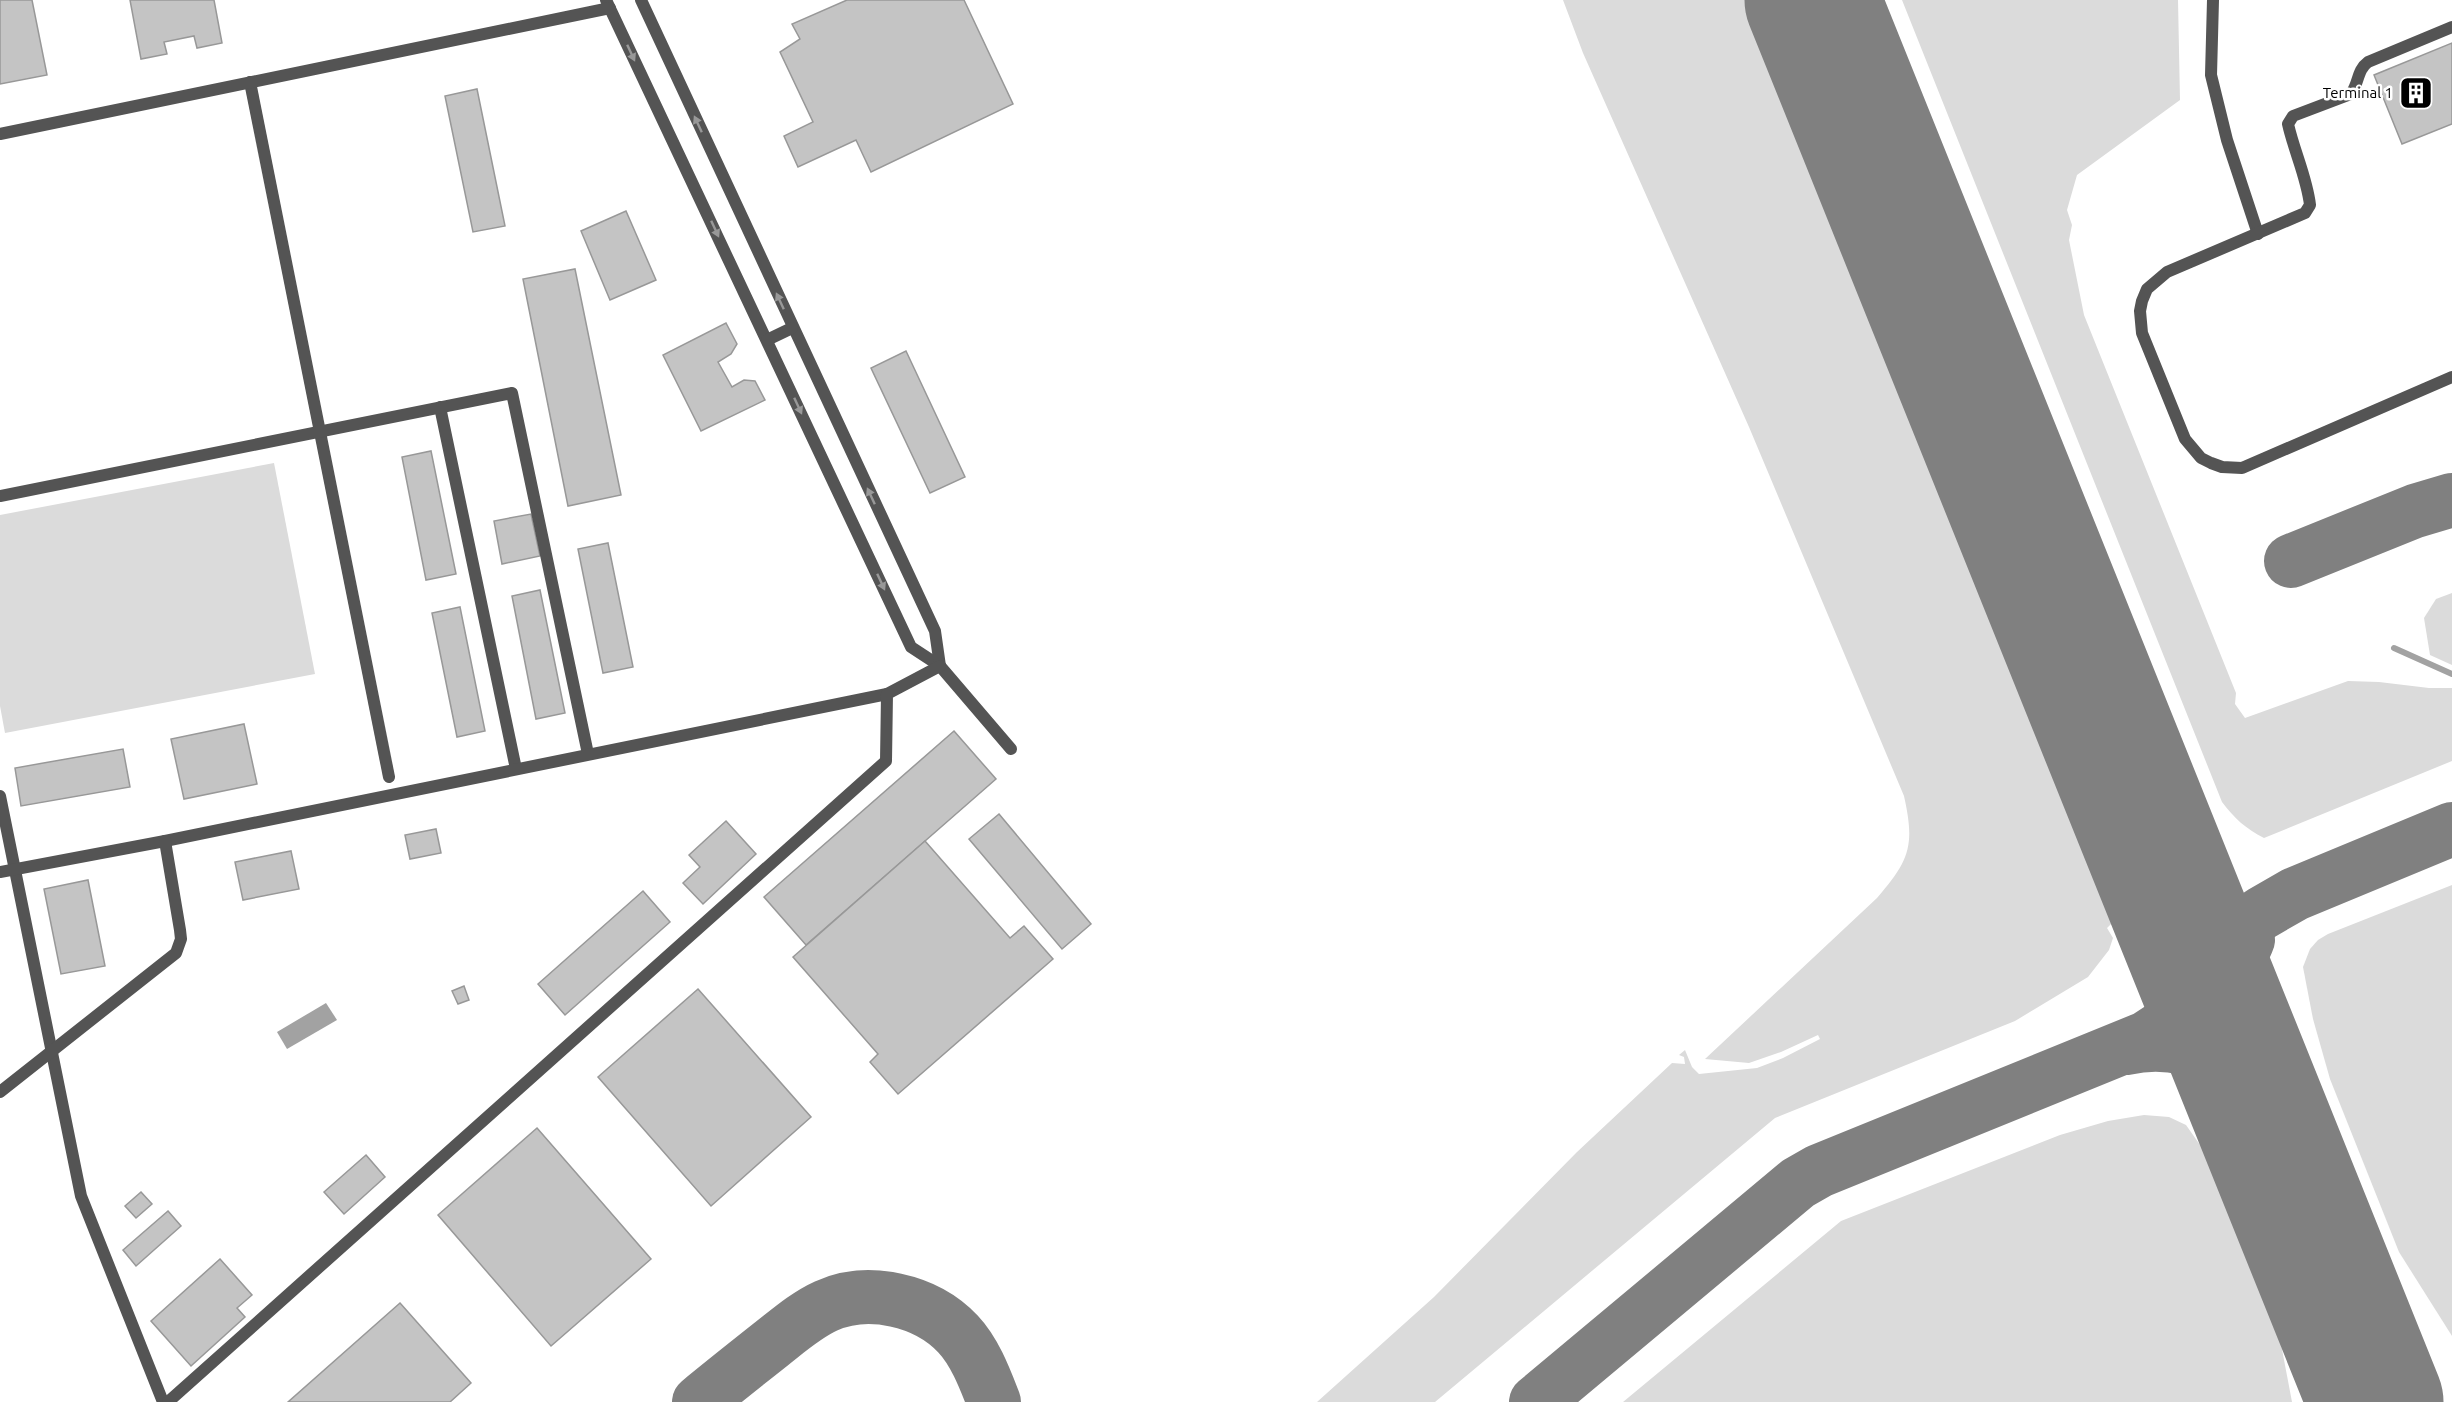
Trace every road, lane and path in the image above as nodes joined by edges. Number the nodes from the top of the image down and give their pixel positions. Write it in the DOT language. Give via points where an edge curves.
graph roads {
  1 [pos="640,0"];
  2 [pos="2213,0"];
  3 [pos="608,4"];
  4 [pos="2452,27"];
  5 [pos="250,82"];
  6 [pos="0,134"];
  7 [pos="2259,234"];
  8 [pos="792,328"];
  9 [pos="767,340"];
  10 [pos="2452,377"];
  11 [pos="440,407"];
  12 [pos="321,432"];
  13 [pos="0,496"];
  14 [pos="940,666"];
  15 [pos="887,694"];
  16 [pos="1011,749"];
  17 [pos="588,754"];
  18 [pos="516,769"];
  19 [pos="389,777"];
  20 [pos="0,796"];
  21 [pos="165,841"];
  22 [pos="14,869"];
  23 [pos="0,872"];
  24 [pos="52,1051"];
  25 [pos="0,1092"];
  26 [pos="163,1402"];
  27 [pos="168,1402"];
  8 -- 1 [label="lane, one-way"];
  2 -- 7 [label="lane" via="2211,75 2227,140"];
  3 -- 5 [label="lane"];
  3 -- 9 [label="lane, one-way"];
  4 -- 7 [label="lane" via="2368,62 2359,72 2351,94 2294,116 2288,124 2310,205 2305,213"];
  5 -- 6 [label="lane"];
  5 -- 12 [label="lane"];
  7 -- 10 [label="lane" via="2167,272 2147,289 2142,301 2142,333 2185,439 2200,458 2222,467 2242,468"];
  8 -- 9 [label="lane"];
  14 -- 8 [label="lane, one-way" via="935,631"];
  9 -- 14 [label="lane, one-way" via="911,647"];
  11 -- 12 [label="lane"];
  11 -- 17 [label="lane" via="512,393"];
  11 -- 18 [label="lane"];
  12 -- 13 [label="lane"];
  12 -- 19 [label="lane"];
  14 -- 15 [label="lane"];
  14 -- 16 [label="lane"];
  15 -- 17 [label="lane"];
  15 -- 27 [label="lane" via="886,761"];
  17 -- 18 [label="lane"];
  18 -- 21 [label="lane"];
  20 -- 22 [label="lane"];
  21 -- 22 [label="lane"];
  21 -- 24 [label="lane" via="181,939 176,953"];
  22 -- 23 [label="lane"];
  22 -- 24 [label="lane"];
  24 -- 25 [label="lane"];
  24 -- 26 [label="lane" via="81,1196"];
}
